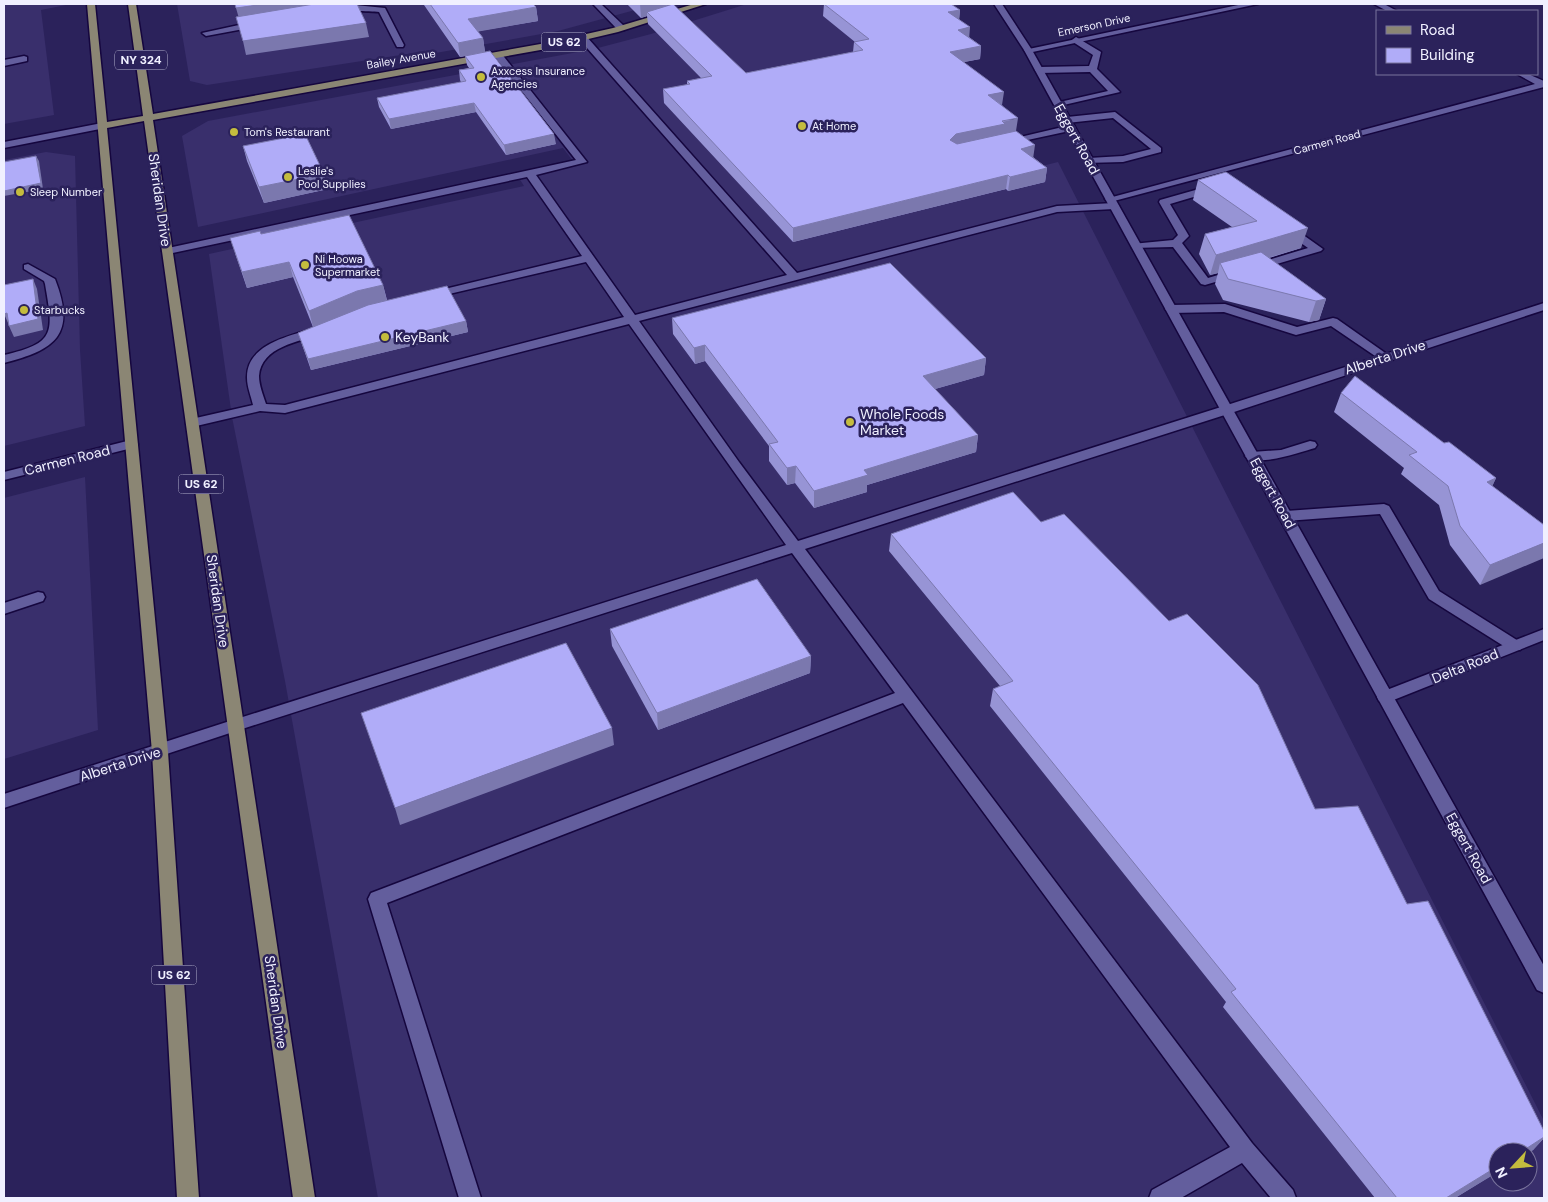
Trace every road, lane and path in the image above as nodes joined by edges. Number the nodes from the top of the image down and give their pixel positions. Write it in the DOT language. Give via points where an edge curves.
graph roads {
  1 [pos="91,4"];
  2 [pos="132,4"];
  3 [pos="597,4"];
  4 [pos="702,4"];
  5 [pos="998,4"];
  6 [pos="1254,4"];
  7 [pos="1378,4"];
  8 [pos="1391,10"];
  9 [pos="334,12"];
  10 [pos="267,22"];
  11 [pos="621,28"];
  12 [pos="206,32"];
  13 [pos="583,38"];
  14 [pos="1076,40"];
  15 [pos="400,45"];
  16 [pos="1028,50"];
  17 [pos="498,55"];
  18 [pos="24,60"];
  19 [pos="4,63"];
  20 [pos="1092,69"];
  21 [pos="1039,70"];
  22 [pos="1523,75"];
  23 [pos="1543,84"];
  24 [pos="1058,105"];
  25 [pos="148,117"];
  26 [pos="1069,124"];
  27 [pos="102,126"];
  28 [pos="4,145"];
  29 [pos="992,145"];
  30 [pos="1090,161"];
  31 [pos="529,173"];
  32 [pos="1206,174"];
  33 [pos="1168,184"];
  34 [pos="1184,196"];
  35 [pos="1112,202"];
  36 [pos="1278,222"];
  37 [pos="1176,243"];
  38 [pos="1136,246"];
  39 [pos="168,251"];
  40 [pos="588,258"];
  41 [pos="28,267"];
  42 [pos="795,278"];
  43 [pos="423,298"];
  44 [pos="1544,306"];
  45 [pos="1171,309"];
  46 [pos="632,320"];
  47 [pos="327,327"];
  48 [pos="1385,357"];
  49 [pos="4,359"];
  50 [pos="260,407"];
  51 [pos="1226,410"];
  52 [pos="192,423"];
  53 [pos="131,444"];
  54 [pos="1310,445"];
  55 [pos="1252,456"];
  56 [pos="4,476"];
  57 [pos="1286,516"];
  58 [pos="794,548"];
  59 [pos="38,597"];
  60 [pos="4,609"];
  61 [pos="1544,634"];
  62 [pos="1515,646"];
  63 [pos="905,696"];
  64 [pos="1386,697"];
  65 [pos="236,725"];
  66 [pos="160,752"];
  67 [pos="4,801"];
  68 [pos="1544,984"];
  69 [pos="1245,1150"];
  70 [pos="188,1198"];
  71 [pos="304,1198"];
  72 [pos="470,1198"];
  73 [pos="1160,1198"];
  74 [pos="1285,1198"];
  1 -- 27 [label="main road, NY 324"];
  2 -- 25 [label="main road, Sheridan Drive / NY 324"];
  3 -- 11 [label="street"];
  4 -- 11 [label="main road, Bailey Avenue / US 62"];
  5 -- 16 [label="street, Eggert Road"];
  6 -- 14 [label="street, Emerson Drive"];
  7 -- 8 [label="street"];
  9 -- 15 [label="street" via="363,8 382,10"];
  10 -- 12 [label="street"];
  11 -- 13 [label="main road, Bailey Avenue / US 62"];
  13 -- 17 [label="main road, Bailey Avenue / US 62"];
  13 -- 42 [label="street"];
  14 -- 16 [label="street, Emerson Drive"];
  14 -- 20 [label="street" via="1098,54"];
  16 -- 21 [label="street, Eggert Road"];
  17 -- 25 [label="main road, Bailey Avenue / US 62"];
  17 -- 31 [label="street" via="582,162"];
  18 -- 19 [label="street"];
  20 -- 21 [label="street"];
  20 -- 24 [label="street" via="1115,92"];
  21 -- 24 [label="street, Eggert Road"];
  22 -- 23 [label="street"];
  23 -- 32 [label="street, Carmen Road"];
  24 -- 26 [label="street, Eggert Road"];
  25 -- 27 [label="main road, Bailey Avenue / US 62"];
  25 -- 39 [label="main road, Sheridan Drive / US 62"];
  26 -- 29 [label="street"];
  26 -- 30 [label="street, Eggert Road"];
  26 -- 30 [label="street" via="1115,115 1158,150 1123,159"];
  27 -- 28 [label="street"];
  27 -- 53 [label="main road, US 62"];
  30 -- 35 [label="street, Eggert Road"];
  31 -- 39 [label="street"];
  31 -- 40 [label="street"];
  32 -- 33 [label="street, Carmen Road"];
  32 -- 34 [label="street" via="1224,186"];
  33 -- 34 [label="street"];
  33 -- 35 [label="street, Carmen Road"];
  34 -- 37 [label="street" via="1164,202 1184,236"];
  35 -- 38 [label="street, Eggert Road"];
  35 -- 42 [label="street, Carmen Road" via="1057,209"];
  36 -- 37 [label="street" via="1317,249 1205,282"];
  37 -- 38 [label="street"];
  38 -- 45 [label="street, Eggert Road"];
  39 -- 52 [label="main road, Sheridan Drive / US 62"];
  40 -- 43 [label="street"];
  40 -- 46 [label="street"];
  41 -- 49 [label="street" via="49,279 57,326 44,344"];
  42 -- 46 [label="street, Carmen Road"];
  44 -- 48 [label="street, Alberta Drive"];
  45 -- 48 [label="street" via="1224,308 1296,331 1333,322"];
  45 -- 51 [label="street, Eggert Road"];
  46 -- 50 [label="street, Carmen Road" via="285,409"];
  46 -- 58 [label="street"];
  47 -- 50 [label="street" via="270,348 262,356 253,376"];
  48 -- 51 [label="street, Alberta Drive"];
  50 -- 52 [label="street, Carmen Road"];
  51 -- 55 [label="street, Eggert Road"];
  51 -- 58 [label="street, Alberta Drive"];
  52 -- 65 [label="main road, Sheridan Drive / US 62"];
  53 -- 56 [label="street, Carmen Road"];
  53 -- 66 [label="main road, US 62"];
  54 -- 55 [label="street" via="1282,454"];
  55 -- 57 [label="street, Eggert Road"];
  57 -- 62 [label="street" via="1384,509 1434,595"];
  57 -- 64 [label="street, Eggert Road"];
  58 -- 63 [label="street"];
  58 -- 65 [label="street, Alberta Drive"];
  59 -- 60 [label="street"];
  61 -- 62 [label="street, Delta Road"];
  62 -- 64 [label="street, Delta Road"];
  63 -- 69 [label="street"];
  63 -- 72 [label="street" via="377,899"];
  64 -- 68 [label="street, Eggert Road"];
  65 -- 66 [label="street, Alberta Drive"];
  65 -- 71 [label="main road, Sheridan Drive / US 62"];
  66 -- 67 [label="street, Alberta Drive"];
  66 -- 70 [label="main road, US 62"];
  69 -- 73 [label="street"];
  69 -- 74 [label="street"];
}
